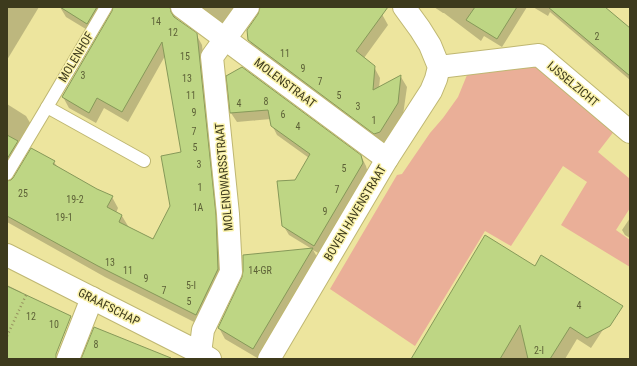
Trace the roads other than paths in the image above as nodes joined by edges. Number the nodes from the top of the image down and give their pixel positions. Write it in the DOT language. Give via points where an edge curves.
graph roads {
  1 [pos="106,7"];
  2 [pos="182,7"];
  3 [pos="248,7"];
  4 [pos="404,7"];
  5 [pos="225,39"];
  6 [pos="439,67"];
  7 [pos="47,107"];
  8 [pos="630,132"];
  9 [pos="387,159"];
  10 [pos="144,160"];
  11 [pos="7,174"];
  12 [pos="7,255"];
  13 [pos="92,298"];
  14 [pos="203,357"];
  15 [pos="68,359"];
  16 [pos="269,359"];
  1 -- 7 [label="lane, MOLENHOF"];
  2 -- 5 [label="street, MOLENSTRAAT"];
  3 -- 5 [label="street, MOLENDWARSSTRAAT"];
  4 -- 6 [label="street" via="430,45"];
  5 -- 9 [label="street, MOLENSTRAAT"];
  5 -- 14 [label="street, MOLENDWARSSTRAAT" via="212,57 228,214 231,272 203,330"];
  6 -- 8 [label="street, IJSSELZICHT" via="539,55"];
  6 -- 9 [label="street, BOVEN HAVENSTRAAT" via="431,91"];
  7 -- 10 [label="lane"];
  7 -- 11 [label="lane, MOLENHOF"];
  9 -- 16 [label="street, BOVEN HAVENSTRAAT"];
  12 -- 13 [label="street, GRAAFSCHAP"];
  13 -- 14 [label="street, GRAAFSCHAP"];
  13 -- 15 [label="street"];
}
